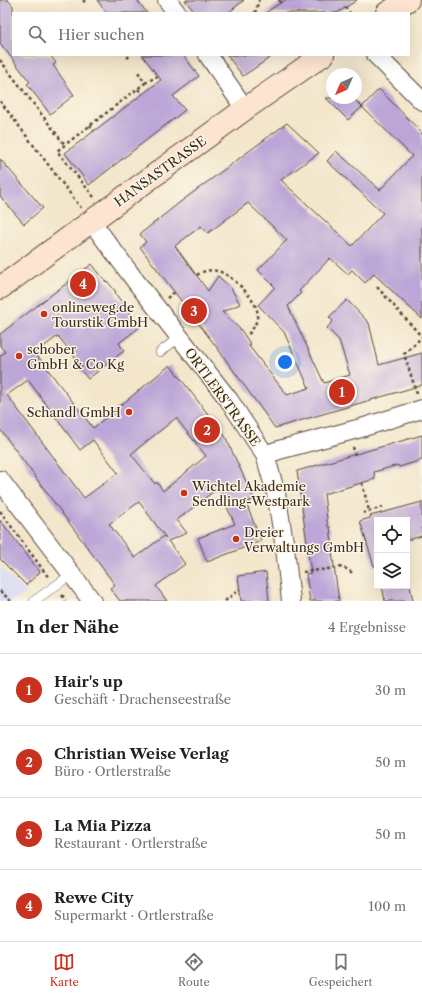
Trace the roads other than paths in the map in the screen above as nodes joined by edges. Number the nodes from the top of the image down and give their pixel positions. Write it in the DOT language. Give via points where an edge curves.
graph roads {
  1 [pos="167,0"];
  2 [pos="408,0"];
  3 [pos="176,12"];
  4 [pos="388,12"];
  5 [pos="209,56"];
  6 [pos="321,56"];
  7 [pos="377,56"];
  8 [pos="422,101"];
  9 [pos="245,109"];
  10 [pos="86,214"];
  11 [pos="0,288"];
  12 [pos="180,337"];
  13 [pos="160,352"];
  14 [pos="422,409"];
  15 [pos="265,455"];
  16 [pos="0,480"];
  17 [pos="72,574"];
  18 [pos="34,601"];
  19 [pos="92,601"];
  20 [pos="291,601"];
  1 -- 3 [label="street"];
  2 -- 4 [label="street"];
  5 -- 9 [label="street"];
  6 -- 9 [label="street, HANSASTRASSE"];
  7 -- 8 [label="street"];
  9 -- 10 [label="street, HANSASTRASSE"];
  10 -- 11 [label="street, HANSASTRASSE"];
  10 -- 12 [label="street, ORTLERSTRASSE"];
  12 -- 13 [label="lane"];
  12 -- 15 [label="street, ORTLERSTRASSE" via="229,400"];
  14 -- 15 [label="street"];
  15 -- 20 [label="street, ORTLERSTRASSE" via="276,493"];
  16 -- 17 [label="street"];
  17 -- 18 [label="lane"];
  17 -- 19 [label="street"];
}
